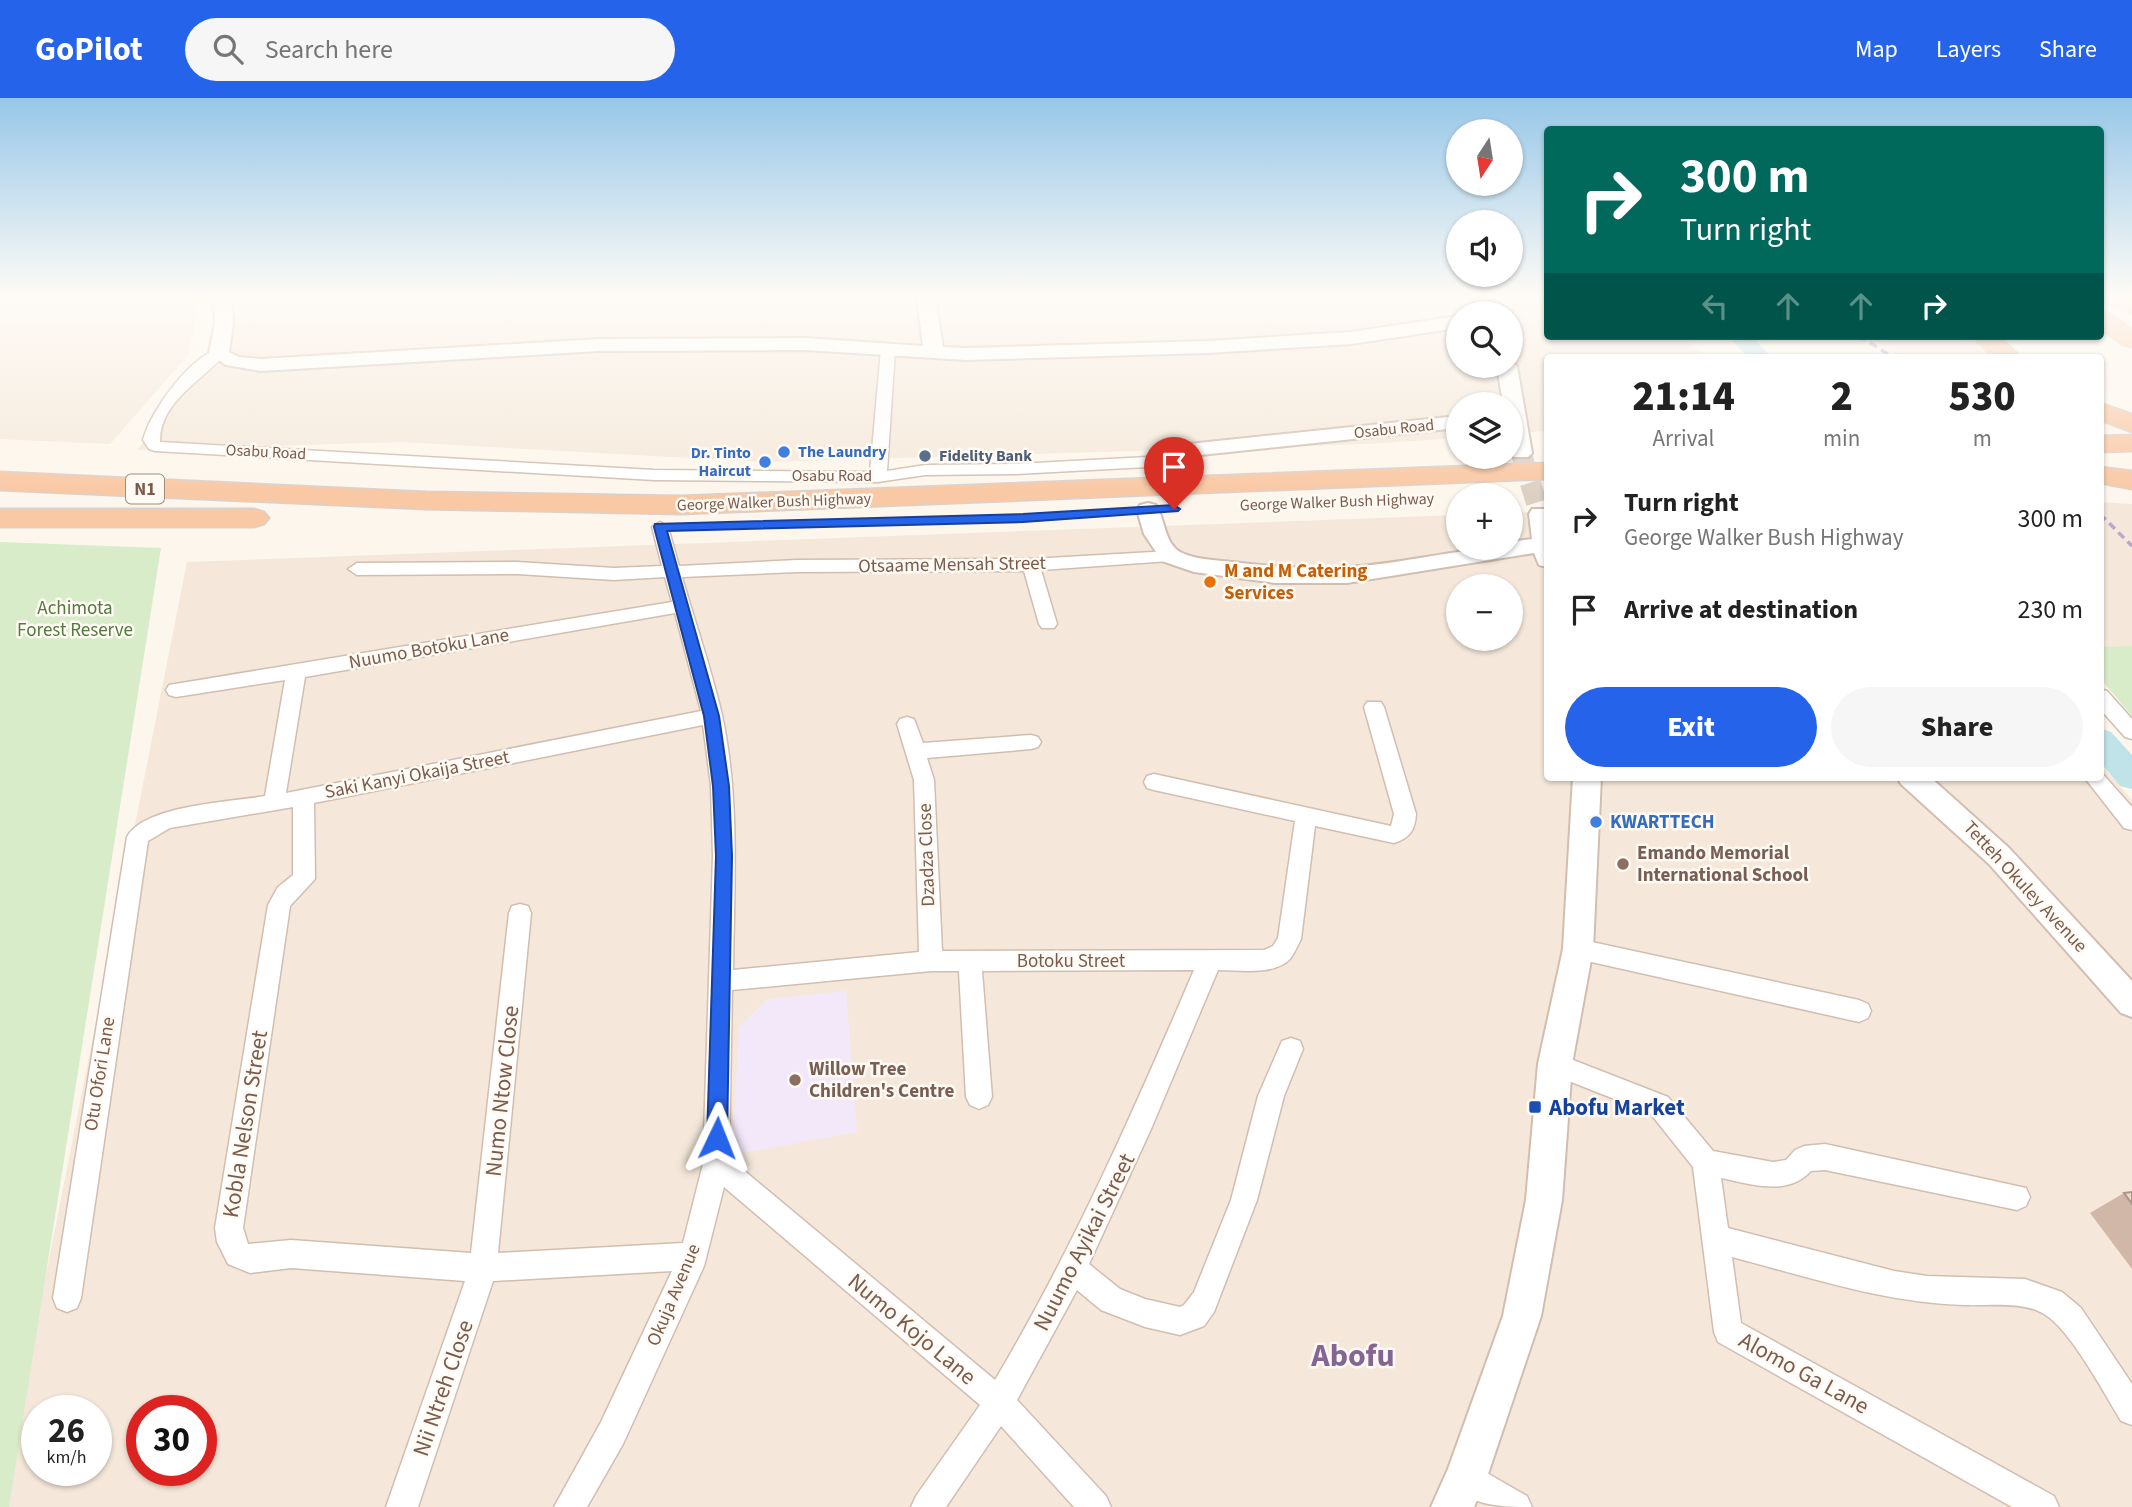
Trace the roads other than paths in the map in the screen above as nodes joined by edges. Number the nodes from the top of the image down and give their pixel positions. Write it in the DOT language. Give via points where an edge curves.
graph roads {
  1 [pos="208,363"];
  2 [pos="242,363"];
  3 [pos="299,363"];
  4 [pos="887,363"];
  5 [pos="2104,413"];
  6 [pos="1446,423"];
  7 [pos="2132,424"];
  8 [pos="2132,443"];
  9 [pos="2104,444"];
  10 [pos="2132,461"];
  11 [pos="2104,462"];
  12 [pos="0,463"];
  13 [pos="1544,471"];
  14 [pos="1171,474"];
  15 [pos="2104,476"];
  16 [pos="878,477"];
  17 [pos="2132,480"];
  18 [pos="0,481"];
  19 [pos="290,497"];
  20 [pos="1446,498"];
  21 [pos="1523,500"];
  22 [pos="0,504"];
  23 [pos="1543,504"];
  24 [pos="1148,510"];
  25 [pos="0,518"];
  26 [pos="265,518"];
  27 [pos="660,527"];
  28 [pos="1544,549"];
  29 [pos="1170,556"];
  30 [pos="1031,565"];
  31 [pos="357,569"];
  32 [pos="673,572"];
  33 [pos="682,606"];
  34 [pos="1048,625"];
  35 [pos="296,672"];
  36 [pos="176,690"];
  37 [pos="2104,700"];
  38 [pos="1374,707"];
  39 [pos="712,716"];
  40 [pos="907,724"];
  41 [pos="2132,732"];
  42 [pos="1031,742"];
  43 [pos="916,751"];
  44 [pos="1587,781"];
  45 [pos="1916,781"];
  46 [pos="2097,781"];
  47 [pos="1154,782"];
  48 [pos="303,797"];
  49 [pos="274,803"];
  50 [pos="1306,817"];
  51 [pos="2132,822"];
  52 [pos="136,850"];
  53 [pos="520,914"];
  54 [pos="1578,950"];
  55 [pos="1210,960"];
  56 [pos="931,961"];
  57 [pos="970,962"];
  58 [pos="722,981"];
  59 [pos="2132,1003"];
  60 [pos="1859,1011"];
  61 [pos="1291,1049"];
  62 [pos="1555,1065"];
  63 [pos="979,1097"];
  64 [pos="1706,1163"];
  65 [pos="716,1164"];
  66 [pos="2017,1197"];
  67 [pos="1717,1239"];
  68 [pos="694,1256"];
  69 [pos="483,1268"];
  70 [pos="1073,1269"];
  71 [pos="67,1298"];
  72 [pos="999,1402"];
  73 [pos="2132,1410"];
  74 [pos="1459,1492"];
  75 [pos="402,1507"];
  76 [pos="570,1507"];
  77 [pos="927,1507"];
  78 [pos="1095,1507"];
  79 [pos="1516,1507"];
  80 [pos="2043,1507"];
  1 -- 16 [label="street, Osabu Road" via="183,384 154,423 150,440 155,446 653,475"];
  2 -- 3 [label="street"];
  4 -- 16 [label="street"];
  5 -- 7 [label="highway"];
  6 -- 14 [label="street, Osabu Road" via="1189,450 1175,454"];
  8 -- 9 [label="highway"];
  10 -- 11 [label="highway"];
  12 -- 19 [label="highway"];
  13 -- 14 [label="highway, George Walker Bush Highway / N1"];
  14 -- 16 [label="street, Osabu Road" via="1015,469 925,470"];
  14 -- 19 [label="highway, George Walker Bush Highway / N1" via="681,505"];
  15 -- 17 [label="highway"];
  18 -- 19 [label="highway, George Walker Bush Highway / N1"];
  20 -- 24 [label="highway, George Walker Bush Highway / N1"];
  21 -- 23 [label="highway"];
  22 -- 26 [label="highway, George Walker Bush Highway / N1"];
  24 -- 27 [label="highway, George Walker Bush Highway / N1" via="1023,518"];
  24 -- 29 [label="street" via="1155,534"];
  25 -- 26 [label="highway"];
  26 -- 27 [label="highway, George Walker Bush Highway / N1"];
  27 -- 32 [label="street, Okuja Avenue"];
  28 -- 29 [label="street, Otsaame Mensah Street" via="1311,577 1231,571"];
  29 -- 30 [label="street, Otsaame Mensah Street"];
  30 -- 32 [label="street, Otsaame Mensah Street" via="797,566"];
  30 -- 34 [label="street"];
  31 -- 32 [label="street, Otsaame Mensah Street"];
  32 -- 33 [label="street, Okuja Avenue"];
  33 -- 35 [label="street, Nuumo Botoku Lane"];
  33 -- 39 [label="street, Okuja Avenue"];
  35 -- 36 [label="street, Nuumo Botoku Lane"];
  35 -- 49 [label="street"];
  37 -- 41 [label="street"];
  38 -- 50 [label="street" via="1405,814 1404,828 1394,835 1385,834"];
  39 -- 48 [label="street, Saki Kanyi Okaija Street"];
  39 -- 58 [label="street, Okuja Avenue" via="724,856"];
  40 -- 43 [label="street, Dzadza Close"];
  42 -- 43 [label="street"];
  43 -- 56 [label="street, Dzadza Close" via="924,780"];
  44 -- 54 [label="street"];
  45 -- 59 [label="street, Tetteh Okuley Avenue" via="2024,882"];
  46 -- 51 [label="street"];
  47 -- 50 [label="street"];
  48 -- 49 [label="street, Saki Kanyi Okaija Street"];
  48 -- 69 [label="street, Kobla Nelson Street" via="304,879 279,905 229,1228 232,1241 238,1254 250,1259 291,1254"];
  49 -- 52 [label="street, Saki Kanyi Okaija Street" via="167,820 138,837"];
  50 -- 55 [label="street, Botoku Street" via="1289,939 1281,953 1266,961"];
  52 -- 71 [label="street, Otu Ofori Lane"];
  53 -- 69 [label="street, Numo Ntow Close"];
  54 -- 60 [label="street"];
  54 -- 62 [label="street"];
  55 -- 57 [label="street, Botoku Street"];
  55 -- 70 [label="street, Nuumo Ayikai Street" via="1129,1153"];
  56 -- 57 [label="street, Botoku Street"];
  56 -- 58 [label="street, Botoku Street"];
  57 -- 63 [label="street"];
  58 -- 65 [label="street, Okuja Avenue"];
  61 -- 70 [label="street" via="1271,1096 1244,1200 1204,1302 1194,1316 1180,1321 1111,1300"];
  62 -- 64 [label="street" via="1659,1105"];
  62 -- 74 [label="street" via="1544,1199 1522,1316"];
  64 -- 66 [label="street" via="1773,1175 1793,1171 1804,1159 1825,1157"];
  64 -- 67 [label="street, Alomo Ga Lane"];
  65 -- 68 [label="street, Okuja Avenue"];
  65 -- 72 [label="street, Numo Kojo Lane"];
  67 -- 73 [label="street" via="1894,1285 2025,1293 2052,1301 2071,1318"];
  67 -- 80 [label="street, Alomo Ga Lane" via="1728,1332"];
  68 -- 69 [label="street, Kobla Nelson Street"];
  68 -- 76 [label="street, Okuja Avenue" via="612,1433"];
  69 -- 75 [label="street, Nii Ntreh Close"];
  70 -- 72 [label="street, Nuumo Ayikai Street"];
  72 -- 77 [label="street, Nuumo Ayikai Street"];
  72 -- 78 [label="street, Numo Kojo Lane"];
  74 -- 79 [label="street"];
}
